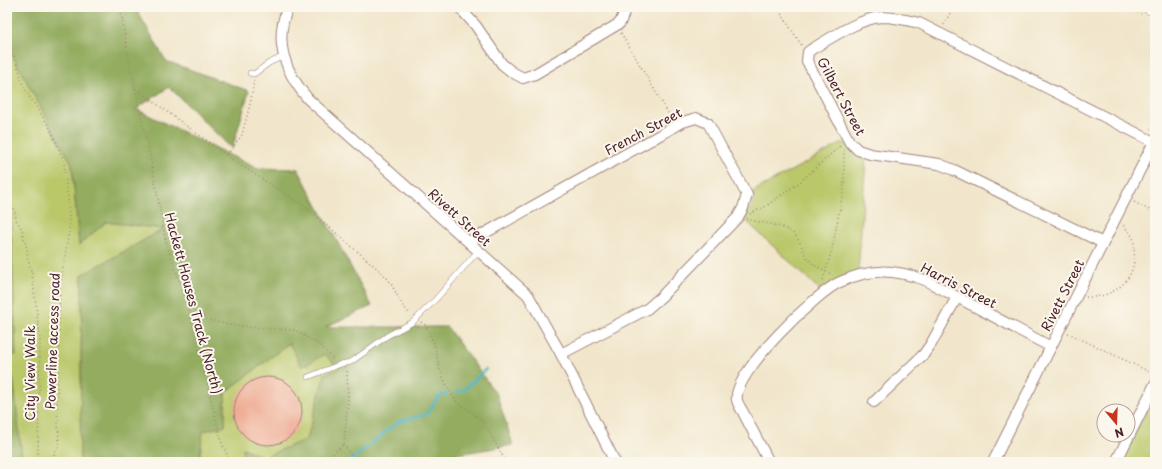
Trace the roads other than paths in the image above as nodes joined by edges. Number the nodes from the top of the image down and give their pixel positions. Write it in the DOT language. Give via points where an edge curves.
graph roads {
  1 [pos="288,7"];
  2 [pos="459,7"];
  3 [pos="624,7"];
  4 [pos="1149,7"];
  5 [pos="1155,10"];
  6 [pos="284,56"];
  7 [pos="252,73"];
  8 [pos="1155,141"];
  9 [pos="469,242"];
  10 [pos="1103,243"];
  11 [pos="478,251"];
  12 [pos="957,297"];
  13 [pos="1051,347"];
  14 [pos="561,354"];
  15 [pos="308,377"];
  16 [pos="1155,384"];
  17 [pos="874,402"];
  18 [pos="614,462"];
  19 [pos="769,462"];
  20 [pos="993,462"];
  21 [pos="1116,462"];
  1 -- 6 [label="street, Rivett Street" via="282,28"];
  2 -- 3 [label="street" via="476,26 502,64 523,78 535,74 620,23"];
  4 -- 5 [label="street"];
  6 -- 7 [label="lane"];
  6 -- 9 [label="street, Rivett Street" via="290,74 308,99"];
  8 -- 10 [label="street, Rivett Street"];
  8 -- 10 [label="street, Gilbert Street" via="919,23 881,17 861,22 812,49 808,54 807,61 846,141 858,150 939,164"];
  9 -- 11 [label="street, Rivett Street"];
  9 -- 14 [label="street, French Street" via="683,122 696,118 708,123 747,195 738,217 647,309"];
  10 -- 13 [label="street, Rivett Street"];
  11 -- 14 [label="street, Rivett Street" via="528,295"];
  11 -- 15 [label="lane" via="416,319 351,362"];
  12 -- 13 [label="street, Harris Street"];
  12 -- 17 [label="street" via="924,354"];
  12 -- 19 [label="street, Harris Street" via="925,280 885,271 838,282 811,303 776,337 738,388 737,400"];
  13 -- 20 [label="street, Rivett Street"];
  14 -- 18 [label="street, Rivett Street"];
  16 -- 21 [label="street"];
}
